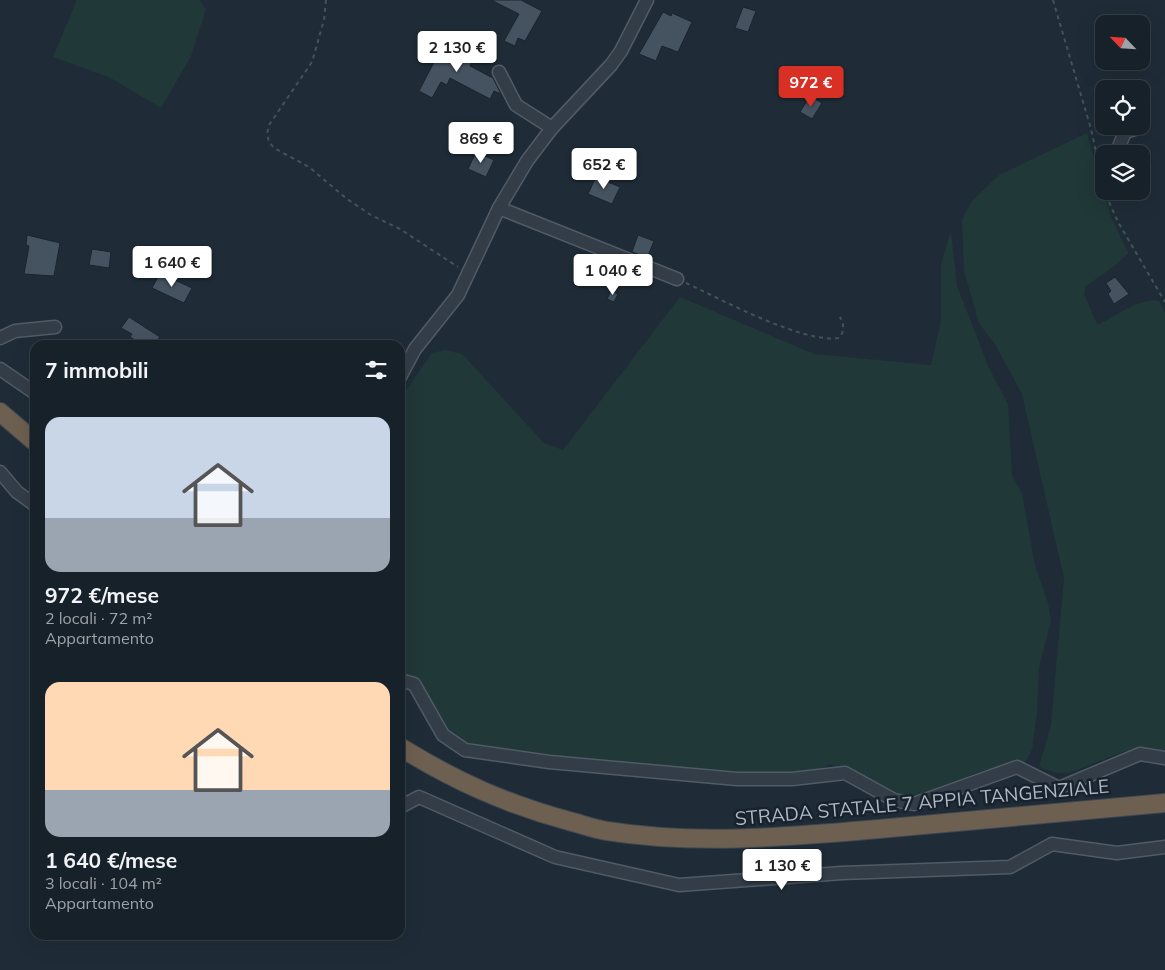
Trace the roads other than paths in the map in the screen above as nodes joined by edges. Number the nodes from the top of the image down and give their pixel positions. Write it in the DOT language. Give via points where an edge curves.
graph roads {
  1 [pos="647,0"];
  2 [pos="499,72"];
  3 [pos="552,128"];
  4 [pos="499,208"];
  5 [pos="677,279"];
  6 [pos="55,327"];
  7 [pos="0,338"];
  8 [pos="405,368"];
  9 [pos="0,369"];
  10 [pos="30,390"];
  11 [pos="0,412"];
  12 [pos="30,438"];
  13 [pos="0,472"];
  14 [pos="30,501"];
  15 [pos="405,681"];
  16 [pos="405,750"];
  17 [pos="1165,758"];
  18 [pos="1165,803"];
  19 [pos="405,804"];
  20 [pos="1165,848"];
  1 -- 3 [label="street" via="616,58"];
  2 -- 3 [label="street" via="516,105"];
  3 -- 4 [label="street" via="504,193"];
  4 -- 5 [label="street"];
  4 -- 8 [label="street" via="458,295 415,349"];
  6 -- 7 [label="street" via="15,331"];
  9 -- 10 [label="street"];
  11 -- 12 [label="highway"];
  13 -- 14 [label="street"];
  15 -- 17 [label="street" via="414,684 443,735 465,750 549,762 737,779 792,779 844,773 894,800 914,804 1017,767 1059,788 1140,754"];
  16 -- 18 [label="highway, STRADA STATALE 7 APPIA TANGENZIALE" via="485,794 532,811 606,831 656,836 782,838"];
  19 -- 20 [label="street" via="419,797 555,857 678,885 842,873 1010,867 1052,844 1117,852"];
}
